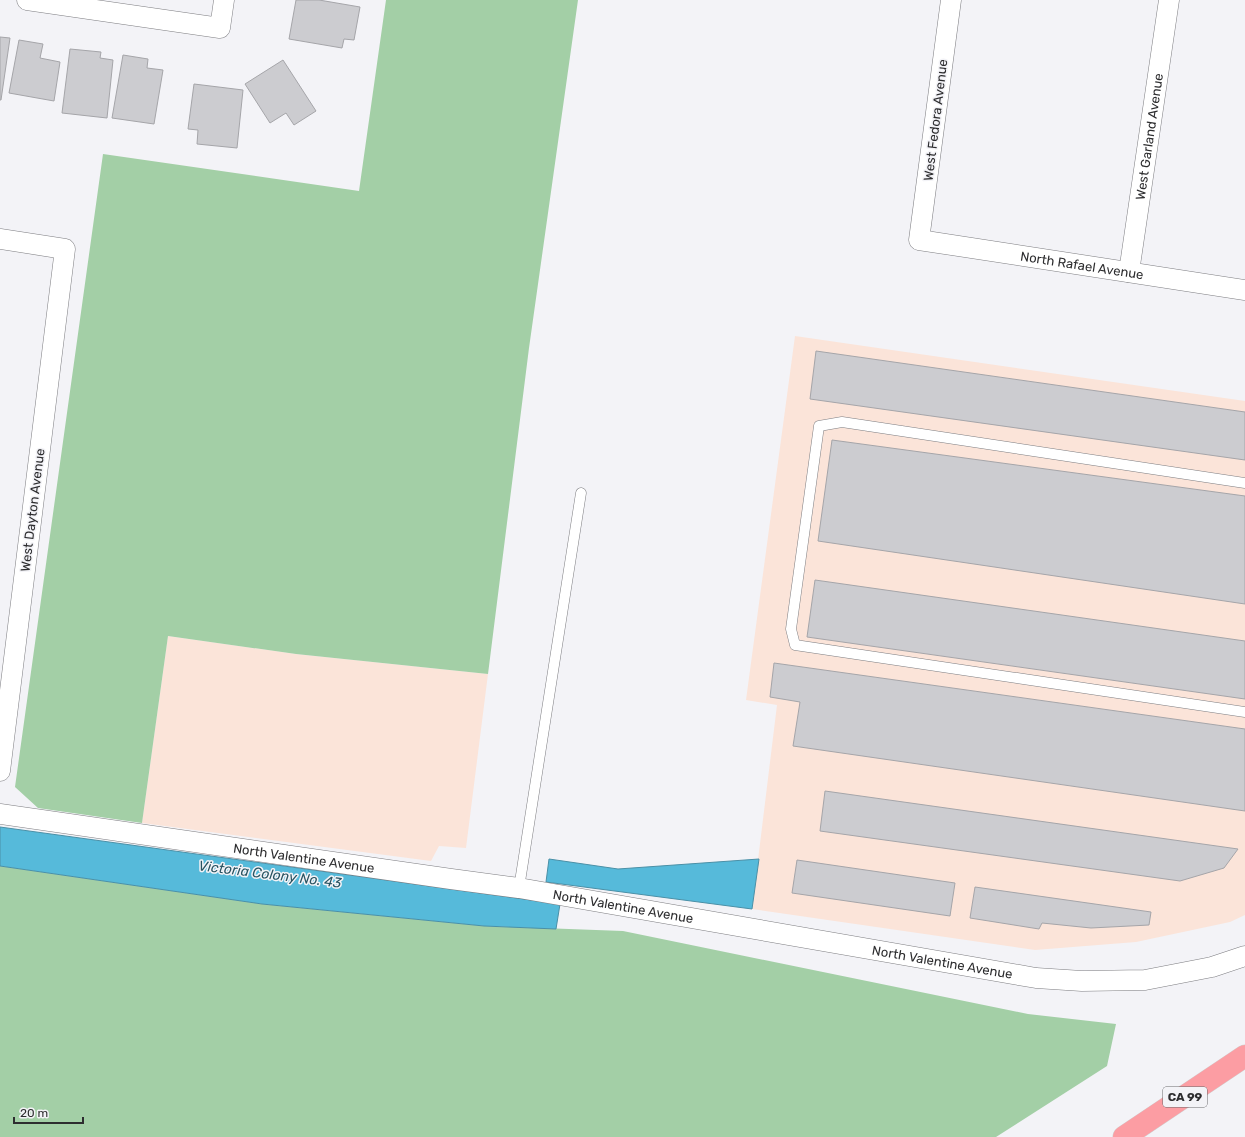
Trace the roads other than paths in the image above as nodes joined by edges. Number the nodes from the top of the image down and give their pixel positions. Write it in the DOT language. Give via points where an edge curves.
graph roads {
  1 [pos="27,0"];
  2 [pos="224,0"];
  3 [pos="951,0"];
  4 [pos="1169,0"];
  5 [pos="0,239"];
  6 [pos="919,240"];
  7 [pos="1129,272"];
  8 [pos="1245,290"];
  9 [pos="1245,483"];
  10 [pos="581,493"];
  11 [pos="1245,712"];
  12 [pos="0,771"];
  13 [pos="0,814"];
  14 [pos="520,888"];
  15 [pos="1245,956"];
  16 [pos="1245,1056"];
  17 [pos="1124,1137"];
  1 -- 2 [label="street" via="220,28"];
  3 -- 6 [label="street, West Fedora Avenue"];
  4 -- 7 [label="street, West Garland Avenue"];
  5 -- 12 [label="street, West Dayton Avenue" via="65,249"];
  6 -- 7 [label="street, North Rafael Avenue"];
  7 -- 8 [label="street, North Rafael Avenue"];
  9 -- 11 [label="lane" via="842,422 819,426 791,629 795,645"];
  10 -- 14 [label="lane"];
  13 -- 14 [label="street, North Valentine Avenue"];
  14 -- 15 [label="street, North Valentine Avenue" via="1036,978 1082,981 1145,980 1212,967"];
  16 -- 17 [label="highway, CA 99"];
}
